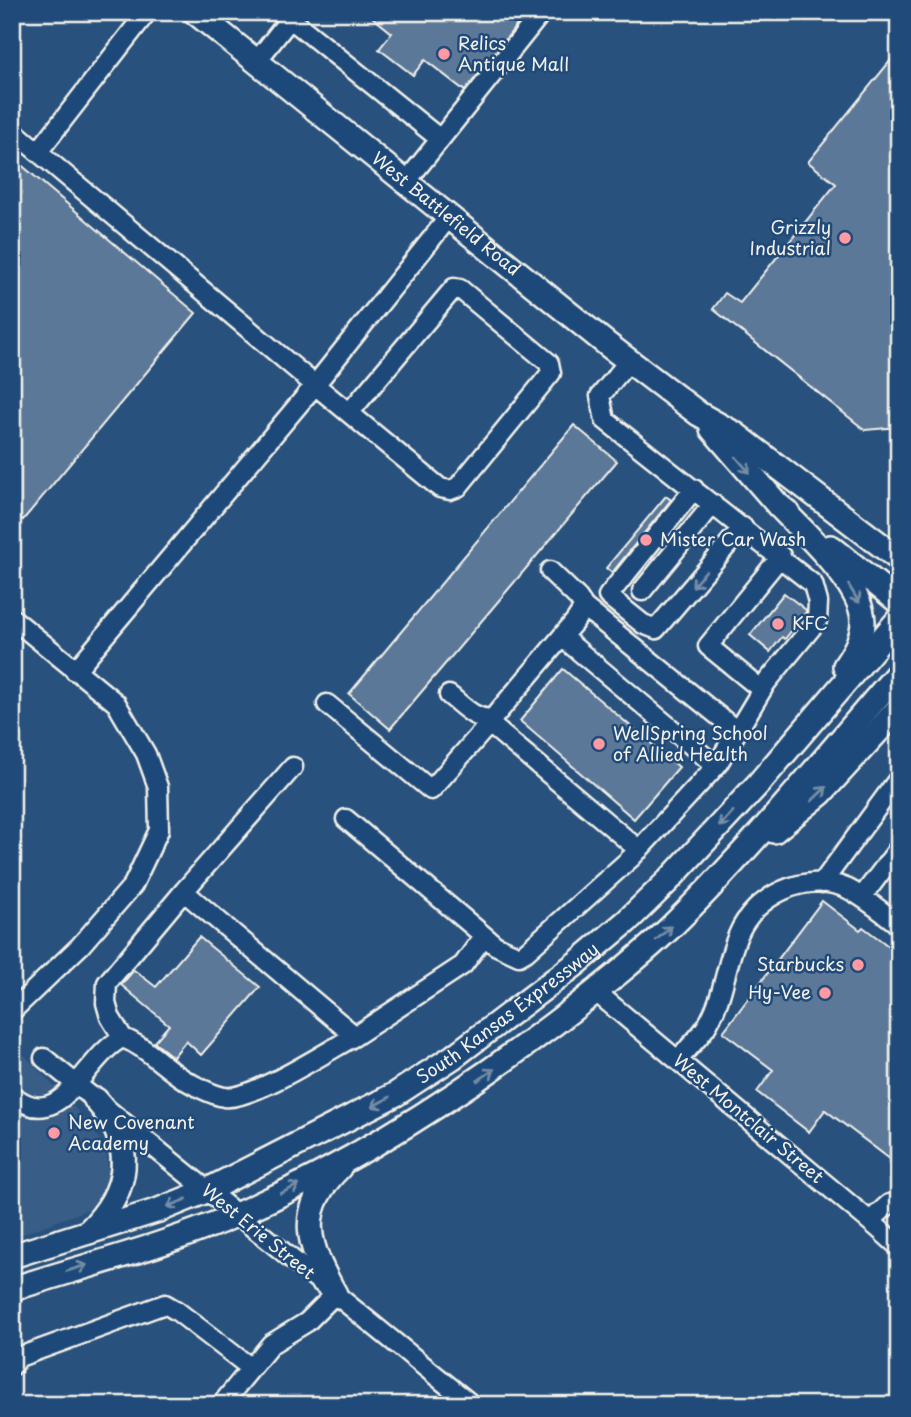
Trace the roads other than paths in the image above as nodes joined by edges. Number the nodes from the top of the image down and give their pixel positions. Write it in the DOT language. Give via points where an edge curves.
graph roads {
  1 [pos="147,12"];
  2 [pos="195,12"];
  3 [pos="542,12"];
  4 [pos="286,16"];
  5 [pos="256,62"];
  6 [pos="12,131"];
  7 [pos="440,139"];
  8 [pos="38,152"];
  9 [pos="406,182"];
  10 [pos="449,217"];
  11 [pos="629,361"];
  12 [pos="314,385"];
  13 [pos="349,413"];
  14 [pos="699,414"];
  15 [pos="694,489"];
  16 [pos="713,504"];
  17 [pos="778,505"];
  18 [pos="845,516"];
  19 [pos="743,527"];
  20 [pos="899,537"];
  21 [pos="781,556"];
  22 [pos="899,559"];
  23 [pos="550,571"];
  24 [pos="642,591"];
  25 [pos="899,602"];
  26 [pos="584,607"];
  27 [pos="12,618"];
  28 [pos="899,619"];
  29 [pos="562,637"];
  30 [pos="75,671"];
  31 [pos="899,672"];
  32 [pos="762,690"];
  33 [pos="449,695"];
  34 [pos="327,704"];
  35 [pos="899,708"];
  36 [pos="487,722"];
  37 [pos="737,730"];
  38 [pos="716,766"];
  39 [pos="293,767"];
  40 [pos="899,778"];
  41 [pos="759,783"];
  42 [pos="346,819"];
  43 [pos="899,848"];
  44 [pos="639,850"];
  45 [pos="745,850"];
  46 [pos="822,883"];
  47 [pos="184,891"];
  48 [pos="862,897"];
  49 [pos="897,920"];
  50 [pos="484,936"];
  51 [pos="596,992"];
  52 [pos="12,1011"];
  53 [pos="355,1036"];
  54 [pos="123,1038"];
  55 [pos="44,1058"];
  56 [pos="678,1060"];
  57 [pos="77,1084"];
  58 [pos="12,1095"];
  59 [pos="96,1100"];
  60 [pos="348,1160"];
  61 [pos="206,1191"];
  62 [pos="899,1202"];
  63 [pos="237,1215"];
  64 [pos="870,1221"];
  65 [pos="84,1236"];
  66 [pos="899,1247"];
  67 [pos="12,1256"];
  68 [pos="12,1289"];
  69 [pos="335,1294"];
  70 [pos="12,1366"];
  71 [pos="251,1368"];
  72 [pos="222,1405"];
  73 [pos="472,1405"];
  1 -- 8 [label="street"];
  2 -- 5 [label="main road, West Battlefield Road"];
  3 -- 7 [label="street"];
  4 -- 5 [label="street"];
  4 -- 7 [label="street"];
  5 -- 9 [label="main road, West Battlefield Road"];
  6 -- 8 [label="street"];
  7 -- 9 [label="street"];
  8 -- 12 [label="street"];
  9 -- 10 [label="main road, West Battlefield Road"];
  10 -- 11 [label="main road, West Battlefield Road"];
  10 -- 12 [label="street"];
  11 -- 14 [label="main road, West Battlefield Road"];
  11 -- 15 [label="street" via="600,397 606,420"];
  12 -- 13 [label="street"];
  12 -- 30 [label="street"];
  13 -- 13 [label="street" via="440,488 450,489 458,487 551,373 549,363 454,288"];
  14 -- 17 [label="main road, West Battlefield Road, one-way"];
  14 -- 18 [label="main road, West Battlefield Road" via="735,434"];
  15 -- 16 [label="street"];
  19 -- 15 [label="street, one-way" via="656,629 643,624 608,596"];
  16 -- 19 [label="street"];
  16 -- 24 [label="street"];
  17 -- 25 [label="main road, West Battlefield Road"];
  17 -- 41 [label="main road, one-way" via="852,589 863,621 849,660"];
  18 -- 20 [label="main road"];
  18 -- 22 [label="main road, West Battlefield Road"];
  19 -- 21 [label="street"];
  21 -- 32 [label="street" via="813,584 817,621"];
  21 -- 32 [label="street" via="708,646"];
  23 -- 26 [label="street"];
  26 -- 29 [label="street"];
  26 -- 37 [label="street"];
  27 -- 30 [label="street"];
  28 -- 41 [label="main road, South Kansas Expressway"];
  29 -- 36 [label="street"];
  29 -- 38 [label="street"];
  30 -- 52 [label="street" via="116,703 146,754 158,787 159,830 133,885 80,946"];
  31 -- 45 [label="main road, South Kansas Expressway"];
  32 -- 37 [label="street"];
  33 -- 36 [label="street"];
  34 -- 36 [label="street" via="431,790"];
  45 -- 35 [label="main road, one-way" via="821,793"];
  36 -- 44 [label="street"];
  37 -- 38 [label="street"];
  38 -- 44 [label="street"];
  39 -- 47 [label="street"];
  40 -- 46 [label="street"];
  41 -- 61 [label="main road, South Kansas Expressway, one-way" via="627,921 519,1009 396,1094"];
  42 -- 50 [label="street"];
  43 -- 48 [label="street"];
  44 -- 50 [label="street" via="519,956"];
  51 -- 45 [label="main road, South Kansas Expressway, one-way" via="667,930"];
  46 -- 48 [label="street"];
  46 -- 56 [label="street" via="771,895 752,911 738,934 706,1027"];
  47 -- 53 [label="street"];
  47 -- 54 [label="street" via="107,983 108,1010"];
  48 -- 49 [label="street"];
  50 -- 53 [label="street" via="463,965"];
  51 -- 56 [label="street, West Montclair Street"];
  60 -- 51 [label="main road, South Kansas Expressway, one-way" via="496,1068"];
  53 -- 54 [label="street" via="240,1096 223,1097 184,1080 137,1043"];
  54 -- 57 [label="street" via="104,1050"];
  55 -- 57 [label="street, West Erie Street"];
  56 -- 64 [label="street, West Montclair Street"];
  57 -- 58 [label="street" via="44,1108"];
  57 -- 59 [label="street, West Erie Street"];
  59 -- 61 [label="street, West Erie Street"];
  59 -- 65 [label="main road" via="119,1132 122,1167 109,1209"];
  63 -- 60 [label="main road, South Kansas Expressway, one-way"];
  60 -- 69 [label="main road" via="324,1185 310,1214 313,1247"];
  61 -- 63 [label="street, West Erie Street"];
  61 -- 65 [label="main road, South Kansas Expressway, one-way"];
  62 -- 64 [label="street" via="889,1204"];
  68 -- 63 [label="main road, South Kansas Expressway, one-way"];
  63 -- 69 [label="street, West Erie Street"];
  64 -- 66 [label="street, West Montclair Street"];
  65 -- 67 [label="main road, South Kansas Expressway"];
  69 -- 71 [label="street" via="307,1322 271,1344"];
  69 -- 73 [label="street, West Erie Street"];
  70 -- 71 [label="street" via="19,1357 165,1304"];
  71 -- 72 [label="street"];
}
